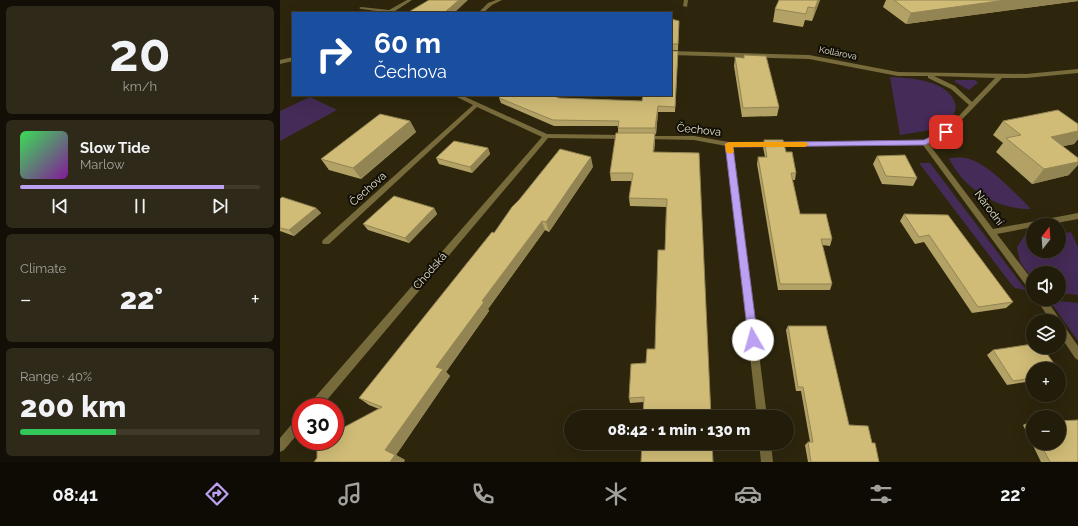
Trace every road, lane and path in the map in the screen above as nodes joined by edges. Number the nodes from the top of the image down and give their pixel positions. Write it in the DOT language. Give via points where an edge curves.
graph roads {
  1 [pos="410,0"];
  2 [pos="500,0"];
  3 [pos="686,0"];
  4 [pos="685,6"];
  5 [pos="361,8"];
  6 [pos="389,12"];
  7 [pos="481,12"];
  8 [pos="672,54"];
  9 [pos="292,59"];
  10 [pos="280,62"];
  11 [pos="1078,71"];
  12 [pos="921,74"];
  13 [pos="1000,76"];
  14 [pos="458,96"];
  15 [pos="477,104"];
  16 [pos="972,105"];
  17 [pos="546,136"];
  18 [pos="632,137"];
  19 [pos="639,137"];
  20 [pos="925,143"];
  21 [pos="729,144"];
  22 [pos="1078,216"];
  23 [pos="992,232"];
  24 [pos="326,242"];
  25 [pos="1026,278"];
  26 [pos="1066,337"];
  27 [pos="1078,355"];
  28 [pos="322,398"];
  29 [pos="761,410"];
  30 [pos="292,432"];
  31 [pos="280,446"];
  32 [pos="766,450"];
  33 [pos="767,462"];
  1 -- 6 [label="street"];
  2 -- 7 [label="street"];
  3 -- 4 [label="street"];
  5 -- 6 [label="street"];
  8 -- 12 [label="street, Kollárova" via="809,57 898,74"];
  9 -- 10 [label="street"];
  11 -- 13 [label="street, Kollárova"];
  12 -- 13 [label="street, Kollárova"];
  12 -- 16 [label="street" via="953,87"];
  13 -- 16 [label="street"];
  14 -- 15 [label="street"];
  15 -- 17 [label="street"];
  15 -- 24 [label="street, Čechova"];
  16 -- 20 [label="street" via="946,132"];
  17 -- 18 [label="street"];
  17 -- 28 [label="street, Chodská"];
  19 -- 21 [label="street, Čechova" via="694,138"];
  20 -- 21 [label="street, Čechova"];
  20 -- 23 [label="street, Národní"];
  21 -- 29 [label="street"];
  22 -- 23 [label="street"];
  23 -- 25 [label="street, Národní"];
  26 -- 27 [label="street"];
  30 -- 31 [label="street"];
  32 -- 33 [label="street"];
}
